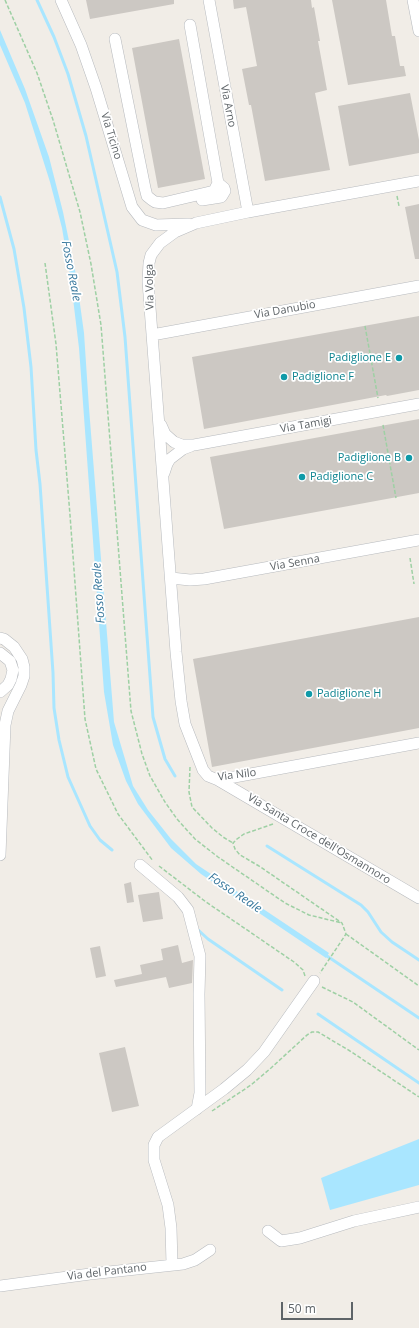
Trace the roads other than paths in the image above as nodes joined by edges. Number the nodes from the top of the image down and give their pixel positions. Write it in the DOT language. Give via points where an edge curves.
graph roads {
  1 [pos="61,0"];
  2 [pos="209,0"];
  3 [pos="413,0"];
  4 [pos="190,25"];
  5 [pos="419,30"];
  6 [pos="115,39"];
  7 [pos="419,181"];
  8 [pos="218,183"];
  9 [pos="197,200"];
  10 [pos="248,212"];
  11 [pos="196,223"];
  12 [pos="419,286"];
  13 [pos="152,334"];
  14 [pos="419,404"];
  15 [pos="158,417"];
  16 [pos="194,445"];
  17 [pos="163,478"];
  18 [pos="419,540"];
  19 [pos="171,578"];
  20 [pos="0,638"];
  21 [pos="0,653"];
  22 [pos="0,692"];
  23 [pos="419,743"];
  24 [pos="218,780"];
  25 [pos="0,855"];
  26 [pos="140,865"];
  27 [pos="419,898"];
  28 [pos="313,983"];
  29 [pos="197,1109"];
  30 [pos="419,1207"];
  31 [pos="268,1231"];
  32 [pos="210,1250"];
  33 [pos="178,1264"];
  34 [pos="0,1286"];
  1 -- 11 [label="street, Via Ticino" via="96,88 132,207 142,220 156,225"];
  2 -- 10 [label="street, Via Arno"];
  3 -- 5 [label="street"];
  4 -- 8 [label="street"];
  6 -- 8 [label="street" via="147,196 155,202 163,203 210,192"];
  7 -- 10 [label="street, Via Volga"];
  8 -- 9 [label="street" via="225,191 221,198"];
  10 -- 11 [label="street, Via Volga"];
  11 -- 13 [label="street, Via Volga" via="166,237 151,255 148,281"];
  12 -- 13 [label="street, Via Danubio"];
  13 -- 15 [label="street, Via Volga"];
  14 -- 16 [label="street, Via Tamigi"];
  15 -- 16 [label="street, Via Tamigi" via="170,439 182,445"];
  15 -- 17 [label="street, Via Volga"];
  16 -- 17 [label="street, Via Tamigi" via="183,449 170,459"];
  17 -- 19 [label="street, Via Volga"];
  18 -- 19 [label="street, Via Senna" via="204,579"];
  19 -- 24 [label="street, Via Nilo" via="180,701 185,724 201,765 206,773"];
  20 -- 25 [label="street" via="18,652 24,667 24,676 8,711 5,725"];
  21 -- 22 [label="street" via="10,661 13,670 12,679"];
  23 -- 24 [label="street, Via Nilo"];
  24 -- 27 [label="street, Via Santa Croce dell'Osmannoro"];
  26 -- 29 [label="street" via="178,897 188,910 200,956 200,1093"];
  28 -- 29 [label="street" via="264,1052 247,1070"];
  29 -- 33 [label="street" via="158,1137 154,1145 154,1160 168,1206"];
  30 -- 31 [label="street" via="354,1221 300,1238 281,1240"];
  32 -- 33 [label="street, Via del Pantano" via="195,1260"];
  33 -- 34 [label="street, Via del Pantano"];
}
